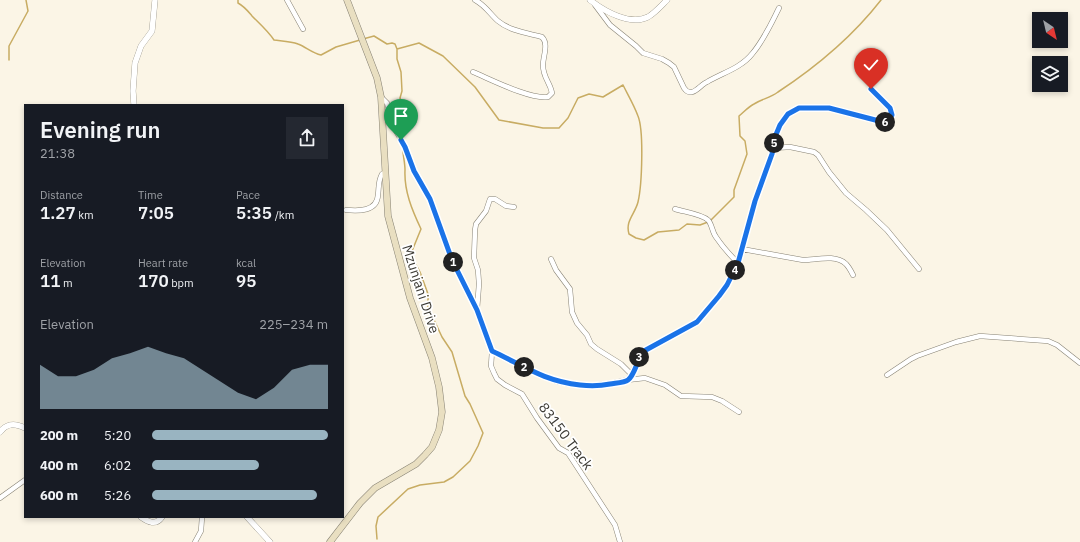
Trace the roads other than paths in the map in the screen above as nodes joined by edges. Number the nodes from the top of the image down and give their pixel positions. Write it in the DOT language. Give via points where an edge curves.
graph roads {
  1 [pos="156,0"];
  2 [pos="287,0"];
  3 [pos="347,0"];
  4 [pos="475,0"];
  5 [pos="666,0"];
  6 [pos="591,1"];
  7 [pos="779,8"];
  8 [pos="303,29"];
  9 [pos="473,72"];
  10 [pos="871,89"];
  11 [pos="381,97"];
  12 [pos="134,104"];
  13 [pos="774,148"];
  14 [pos="385,173"];
  15 [pos="514,207"];
  16 [pos="675,209"];
  17 [pos="346,210"];
  18 [pos="742,249"];
  19 [pos="551,259"];
  20 [pos="738,263"];
  21 [pos="919,270"];
  22 [pos="853,275"];
  23 [pos="477,310"];
  24 [pos="492,351"];
  25 [pos="1080,363"];
  26 [pos="632,375"];
  27 [pos="887,375"];
  28 [pos="628,380"];
  29 [pos="739,412"];
  30 [pos="24,428"];
  31 [pos="0,432"];
  32 [pos="24,481"];
  33 [pos="0,498"];
  34 [pos="142,518"];
  35 [pos="161,518"];
  36 [pos="202,518"];
  37 [pos="248,518"];
  38 [pos="195,542"];
  39 [pos="270,542"];
  40 [pos="330,542"];
  41 [pos="620,542"];
  1 -- 12 [label="street" via="151,34 141,46 135,62"];
  2 -- 8 [label="street"];
  3 -- 11 [label="main road, Mzunjani Drive" via="377,78"];
  4 -- 9 [label="street" via="508,27 543,38 544,73 552,92 548,97 541,98"];
  5 -- 6 [label="street" via="647,17 639,20 623,18"];
  6 -- 7 [label="street" via="610,25 643,53 662,59 674,67 686,92 690,93 738,66 752,55"];
  10 -- 13 [label="street" via="890,108 892,115 888,121 883,122 829,108 796,109 788,114 780,125"];
  11 -- 14 [label="main road, Mzunjani Drive"];
  11 -- 23 [label="street, 83150 Track" via="386,103 414,171 430,199 452,260"];
  13 -- 18 [label="street"];
  13 -- 21 [label="street" via="790,146 818,154 842,188 887,230"];
  14 -- 17 [label="street" via="379,179 378,198 375,204 364,210"];
  14 -- 40 [label="main road, Mzunjani Drive" via="388,216 410,298 432,358 442,412 439,430 432,447 411,467 375,488"];
  15 -- 23 [label="street" via="490,199 486,211 476,224 474,258 479,284"];
  16 -- 20 [label="street" via="689,214 699,214 709,221 714,236"];
  18 -- 20 [label="street"];
  18 -- 22 [label="street" via="802,260 834,259 845,263"];
  19 -- 26 [label="street" via="570,289 572,312 576,323 591,344 621,364"];
  20 -- 26 [label="street" via="727,285 702,316 690,326 644,351"];
  23 -- 24 [label="street, 83150 Track"];
  24 -- 28 [label="street" via="540,375 563,383 591,386"];
  24 -- 41 [label="street, 83150 Track" via="492,366 497,379 522,394 559,448 568,453 615,525"];
  25 -- 27 [label="street" via="1048,341 980,336 917,356"];
  26 -- 28 [label="street"];
  28 -- 29 [label="street" via="645,378 665,385 681,396 712,397"];
  30 -- 31 [label="street" via="12,424"];
  32 -- 33 [label="street"];
  34 -- 35 [label="street" via="154,523"];
  36 -- 38 [label="street" via="202,531"];
  37 -- 39 [label="street"];
}
